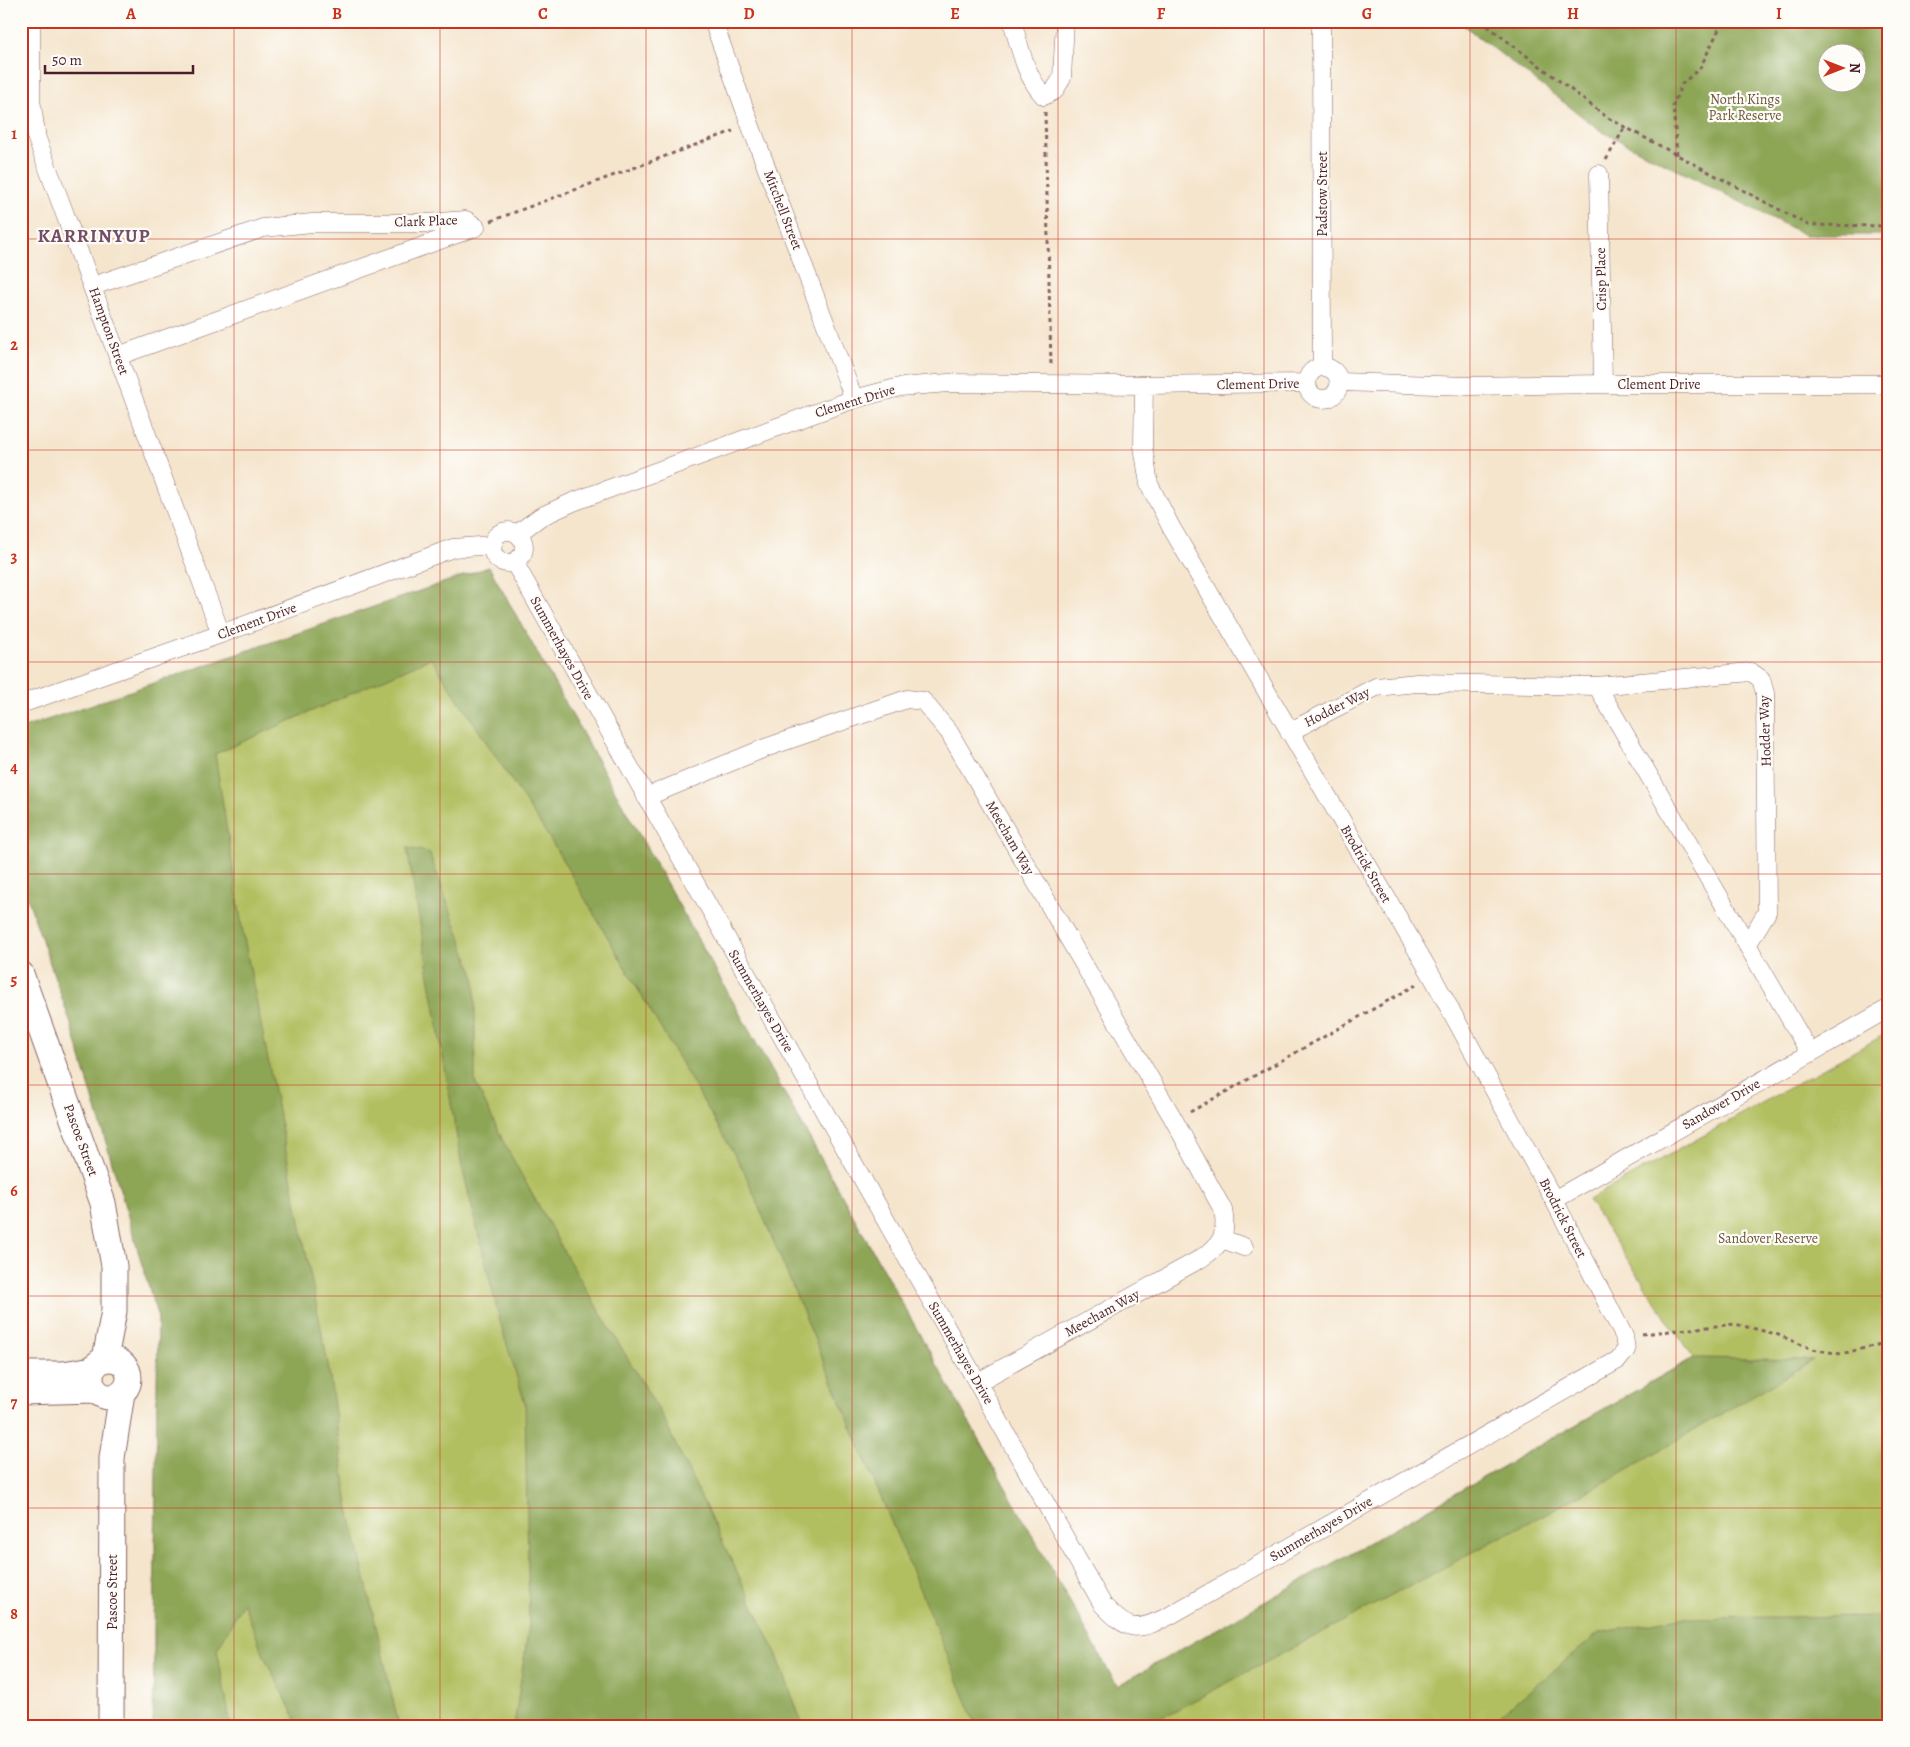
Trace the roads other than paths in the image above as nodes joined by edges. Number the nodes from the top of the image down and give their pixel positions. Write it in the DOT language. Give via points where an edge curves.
graph roads {
  1 [pos="31,21"];
  2 [pos="713,21"];
  3 [pos="1012,21"];
  4 [pos="1065,21"];
  5 [pos="1321,21"];
  6 [pos="1598,174"];
  7 [pos="93,286"];
  8 [pos="118,356"];
  9 [pos="1322,367"];
  10 [pos="1339,382"];
  11 [pos="1307,383"];
  12 [pos="1604,384"];
  13 [pos="1889,384"];
  14 [pos="1144,385"];
  15 [pos="854,399"];
  16 [pos="517,534"];
  17 [pos="493,545"];
  18 [pos="514,562"];
  19 [pos="221,634"];
  20 [pos="1597,686"];
  21 [pos="21,704"];
  22 [pos="1289,732"];
  23 [pos="646,797"];
  24 [pos="1747,945"];
  25 [pos="21,974"];
  26 [pos="1889,1008"];
  27 [pos="1810,1053"];
  28 [pos="1554,1200"];
  29 [pos="1222,1239"];
  30 [pos="1244,1247"];
  31 [pos="1624,1336"];
  32 [pos="21,1374"];
  33 [pos="107,1379"];
  34 [pos="978,1382"];
  35 [pos="21,1392"];
  36 [pos="111,1726"];
  1 -- 7 [label="street, Hampton Street" via="31,100 37,139"];
  2 -- 15 [label="street, Mitchell Street"];
  3 -- 4 [label="street" via="1028,74 1044,96 1054,91 1062,78"];
  5 -- 9 [label="street, Padstow Street"];
  6 -- 12 [label="street, Crisp Place"];
  7 -- 8 [label="street, Hampton Street"];
  7 -- 8 [label="street, Clark Place" via="263,228 312,222 466,220 476,227"];
  8 -- 19 [label="street, Hampton Street"];
  9 -- 10 [label="street" via="1332,369"];
  9 -- 11 [label="street" via="1312,372"];
  10 -- 11 [label="street" via="1334,395 1326,399 1313,395"];
  10 -- 12 [label="street, Clement Drive" via="1469,386"];
  11 -- 14 [label="street, Clement Drive"];
  12 -- 13 [label="street, Clement Drive"];
  14 -- 15 [label="street, Clement Drive" via="938,384 900,387"];
  14 -- 22 [label="street, Brodrick Street" via="1143,446 1149,484"];
  15 -- 16 [label="street, Clement Drive" via="573,502 540,517"];
  16 -- 17 [label="street" via="504,532"];
  16 -- 18 [label="street" via="523,540 524,549"];
  17 -- 18 [label="street" via="497,558"];
  17 -- 19 [label="street, Clement Drive" via="452,548"];
  18 -- 23 [label="street, Summerhayes Drive"];
  19 -- 21 [label="street, Clement Drive"];
  20 -- 22 [label="street, Hodder Way" via="1417,683 1376,687"];
  20 -- 24 [label="street"];
  20 -- 24 [label="street, Hodder Way" via="1751,672 1762,679 1766,718 1767,912"];
  22 -- 28 [label="street, Brodrick Street" via="1432,976"];
  23 -- 29 [label="street, Meecham Way" via="765,748 907,699 923,701 949,732 1174,1120 1223,1210"];
  23 -- 34 [label="street, Summerhayes Drive"];
  24 -- 27 [label="street"];
  25 -- 33 [label="street, Pascoe Street" via="103,1203 114,1266 114,1311"];
  26 -- 27 [label="street, Sandover Drive"];
  27 -- 28 [label="street, Sandover Drive"];
  28 -- 31 [label="street, Brodrick Street"];
  29 -- 30 [label="street"];
  29 -- 34 [label="street, Meecham Way" via="1213,1251 1200,1259"];
  31 -- 34 [label="street, Summerhayes Drive" via="1626,1350 1618,1360 1146,1627 1133,1627 1119,1621 1103,1605"];
  32 -- 33 [label="street"];
  33 -- 35 [label="street"];
  33 -- 36 [label="street, Pascoe Street" via="112,1458"];
}
